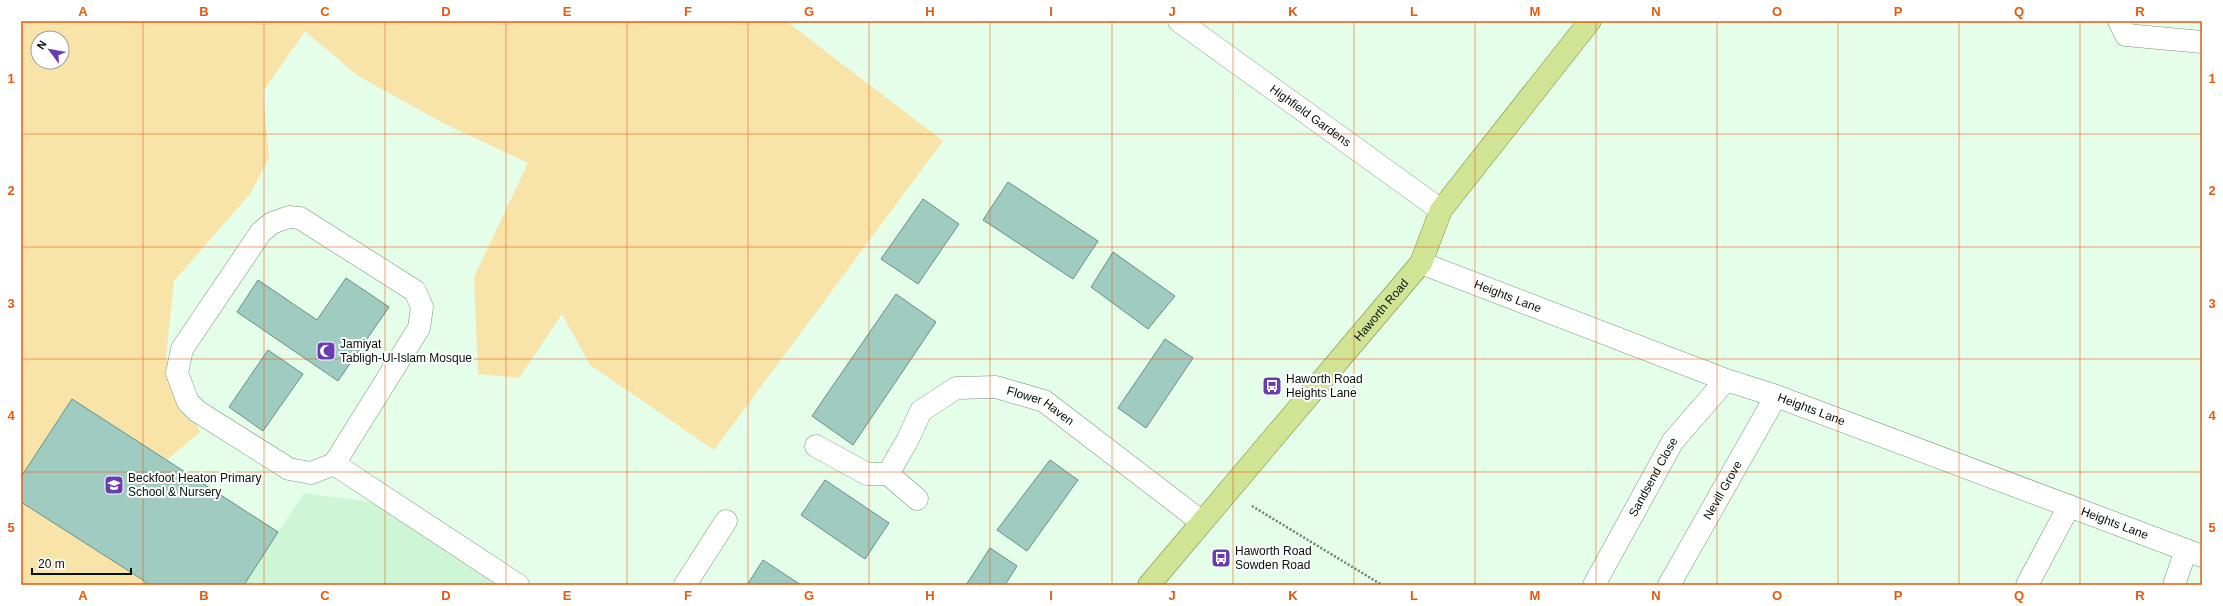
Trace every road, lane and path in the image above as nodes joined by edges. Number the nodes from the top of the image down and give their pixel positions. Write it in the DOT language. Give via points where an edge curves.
graph roads {
  1 [pos="1179,21"];
  2 [pos="1590,21"];
  3 [pos="2119,21"];
  4 [pos="2202,42"];
  5 [pos="1441,210"];
  6 [pos="1421,263"];
  7 [pos="1726,380"];
  8 [pos="1776,396"];
  9 [pos="816,446"];
  10 [pos="334,464"];
  11 [pos="888,474"];
  12 [pos="1228,491"];
  13 [pos="917,499"];
  14 [pos="2069,506"];
  15 [pos="726,521"];
  16 [pos="1202,522"];
  17 [pos="2194,553"];
  18 [pos="518,585"];
  19 [pos="685,585"];
  20 [pos="1149,585"];
  21 [pos="1382,585"];
  22 [pos="1594,585"];
  23 [pos="1669,585"];
  24 [pos="2027,585"];
  25 [pos="2174,585"];
  1 -- 5 [label="street, Highfield Gardens"];
  2 -- 5 [label="main road, Haworth Road"];
  3 -- 4 [label="street" via="2126,35"];
  5 -- 6 [label="main road, Haworth Road"];
  6 -- 7 [label="street, Heights Lane"];
  6 -- 12 [label="main road, Haworth Road"];
  7 -- 8 [label="street, Heights Lane"];
  7 -- 22 [label="street, Sandsend Close" via="1673,441"];
  8 -- 14 [label="street, Heights Lane"];
  8 -- 23 [label="street, Nevill Grove"];
  9 -- 11 [label="street" via="867,474"];
  10 -- 10 [label="street" via="311,473 289,469 197,411 188,402 177,373 182,349 261,232 272,223 289,217 300,218 415,291 422,307 420,328"];
  10 -- 18 [label="street"];
  11 -- 13 [label="street"];
  11 -- 16 [label="street, Flower Haven" via="908,441 921,411 956,388 996,387 1044,400"];
  12 -- 16 [label="main road, Haworth Road"];
  12 -- 21 [label="path"];
  14 -- 17 [label="street, Heights Lane"];
  14 -- 24 [label="street"];
  15 -- 19 [label="street"];
  16 -- 20 [label="main road, Haworth Road"];
  17 -- 25 [label="street"];
}
